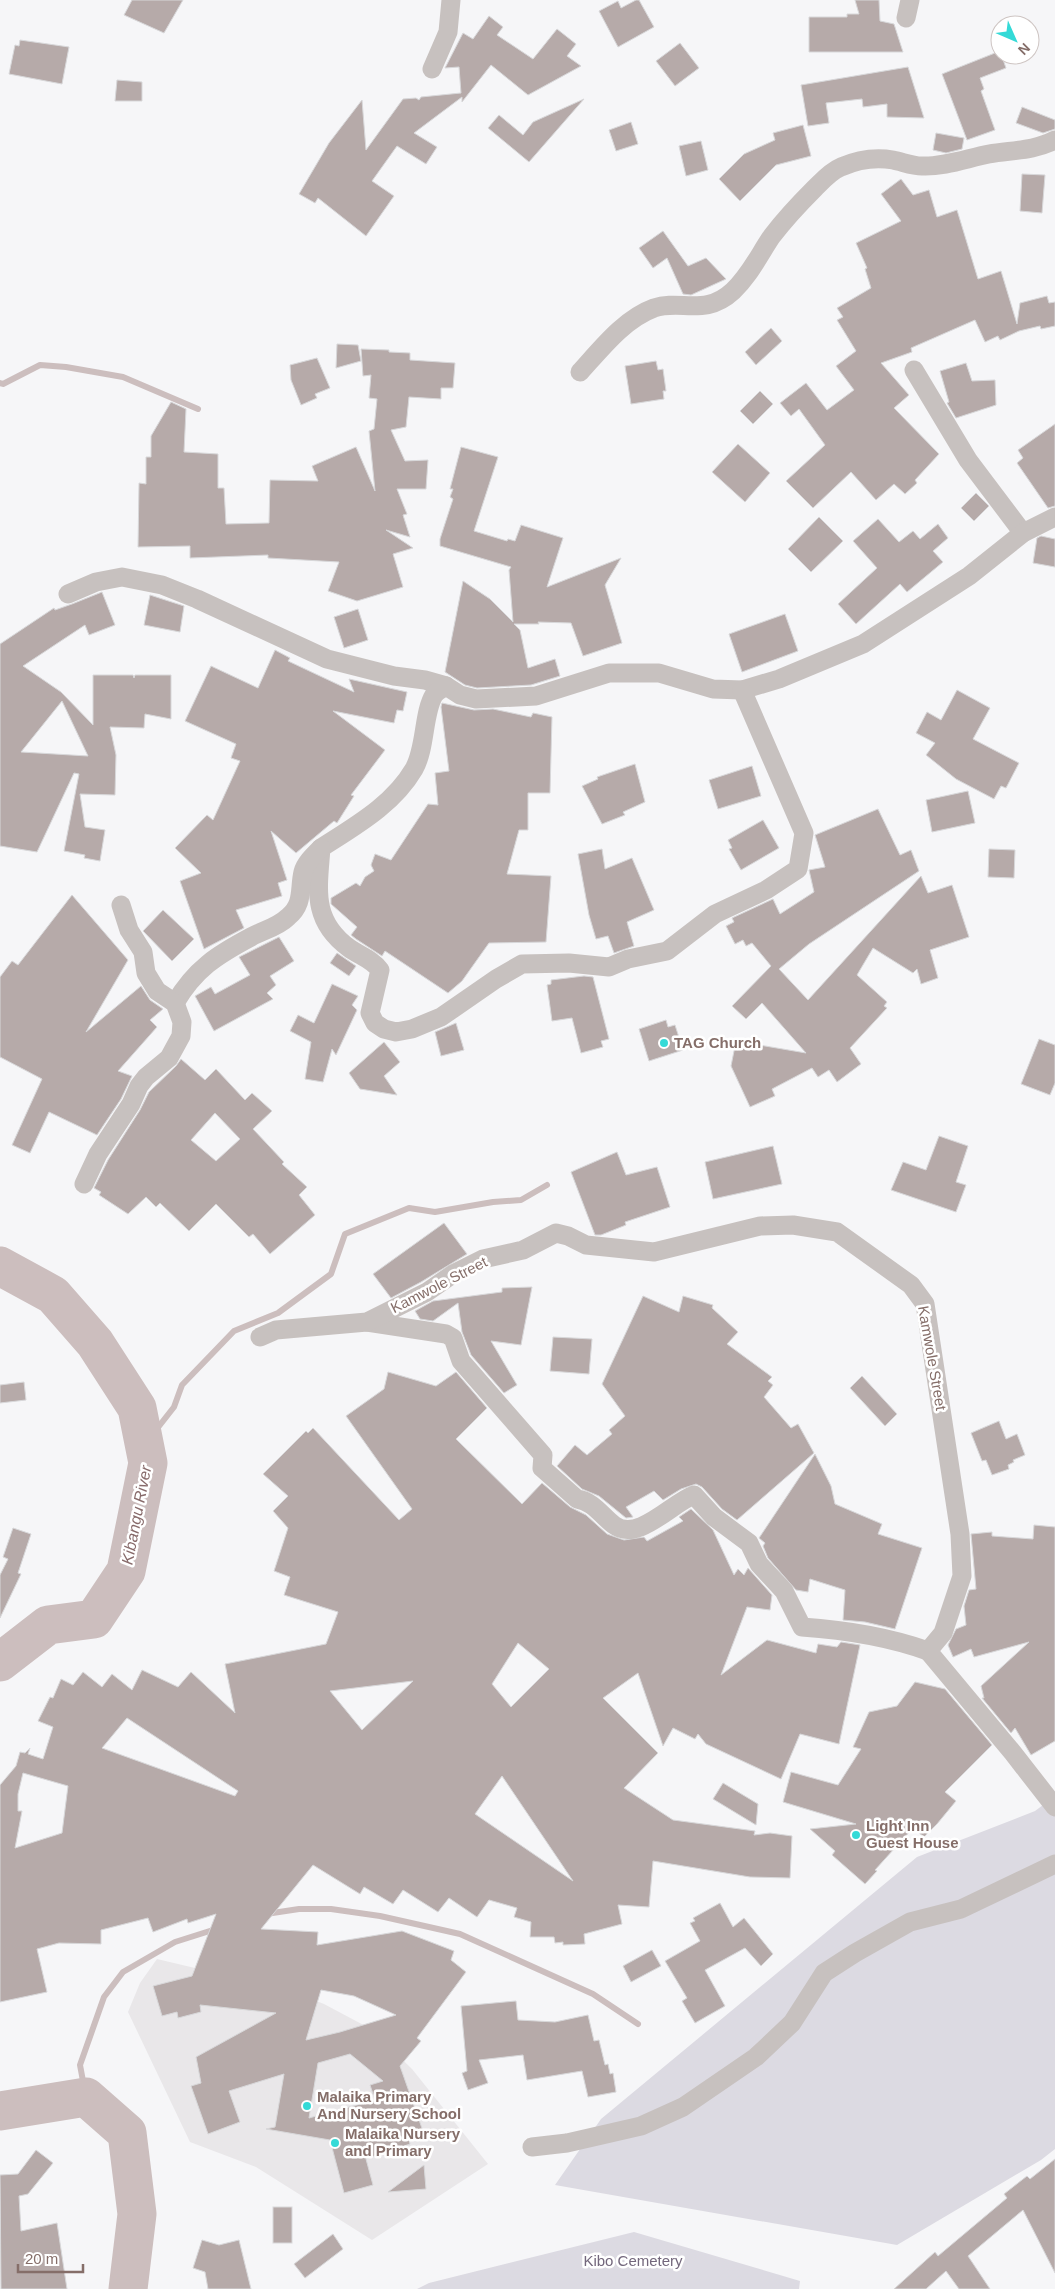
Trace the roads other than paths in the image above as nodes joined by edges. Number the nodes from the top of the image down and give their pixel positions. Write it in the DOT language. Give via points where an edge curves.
graph roads {
  1 [pos="451,0"];
  2 [pos="432,70"];
  3 [pos="1055,140"];
  4 [pos="914,370"];
  5 [pos="580,372"];
  6 [pos="1055,517"];
  7 [pos="1023,532"];
  8 [pos="68,594"];
  9 [pos="446,686"];
  10 [pos="742,690"];
  11 [pos="321,848"];
  12 [pos="121,905"];
  13 [pos="175,1003"];
  14 [pos="84,1184"];
  15 [pos="367,1322"];
  16 [pos="260,1338"];
  17 [pos="928,1651"];
  18 [pos="1055,1807"];
  19 [pos="1055,1864"];
  20 [pos="532,2147"];
  1 -- 2 [label="street" via="448,32"];
  3 -- 5 [label="street" via="1039,148 924,166 871,159 840,167 796,207 732,292 713,304 690,308 669,306 647,312 614,335"];
  4 -- 7 [label="street" via="968,460"];
  6 -- 7 [label="street"];
  7 -- 10 [label="street" via="969,576 863,644 779,679"];
  8 -- 9 [label="street" via="96,582 122,577 162,585 327,659"];
  9 -- 10 [label="street" via="468,698 510,699 536,696 609,673 659,673 713,689"];
  9 -- 11 [label="street" via="435,693 415,767 399,788 373,814"];
  10 -- 11 [label="street" via="804,833 798,868 766,890 715,914 667,952 628,959 609,967 569,963 522,964 441,1018 412,1029 396,1032 384,1029 375,1023 370,1013 380,970 335,936 320,908"];
  11 -- 13 [label="street" via="303,871 298,907 289,917 199,970"];
  12 -- 13 [label="street" via="129,930 143,952 146,974 157,991"];
  13 -- 14 [label="street" via="182,1022 177,1045 169,1058 146,1076 139,1086"];
  15 -- 16 [label="street, Kamwole Street" via="276,1330"];
  15 -- 17 [label="street" via="446,1334 453,1338 460,1361 543,1455 542,1468 616,1527 625,1530 645,1525 694,1495 714,1517 749,1543 759,1564 784,1591 802,1627 895,1639"];
  15 -- 17 [label="street, Kamwole Street" via="483,1259 523,1250 556,1233 586,1245 654,1252 760,1226 793,1225 837,1232 910,1285 925,1304 960,1534 962,1576 943,1633"];
  17 -- 18 [label="street"];
  19 -- 20 [label="street" via="961,1909 910,1922 824,1973 792,2023 756,2057 683,2107 641,2126 566,2143"];
}
